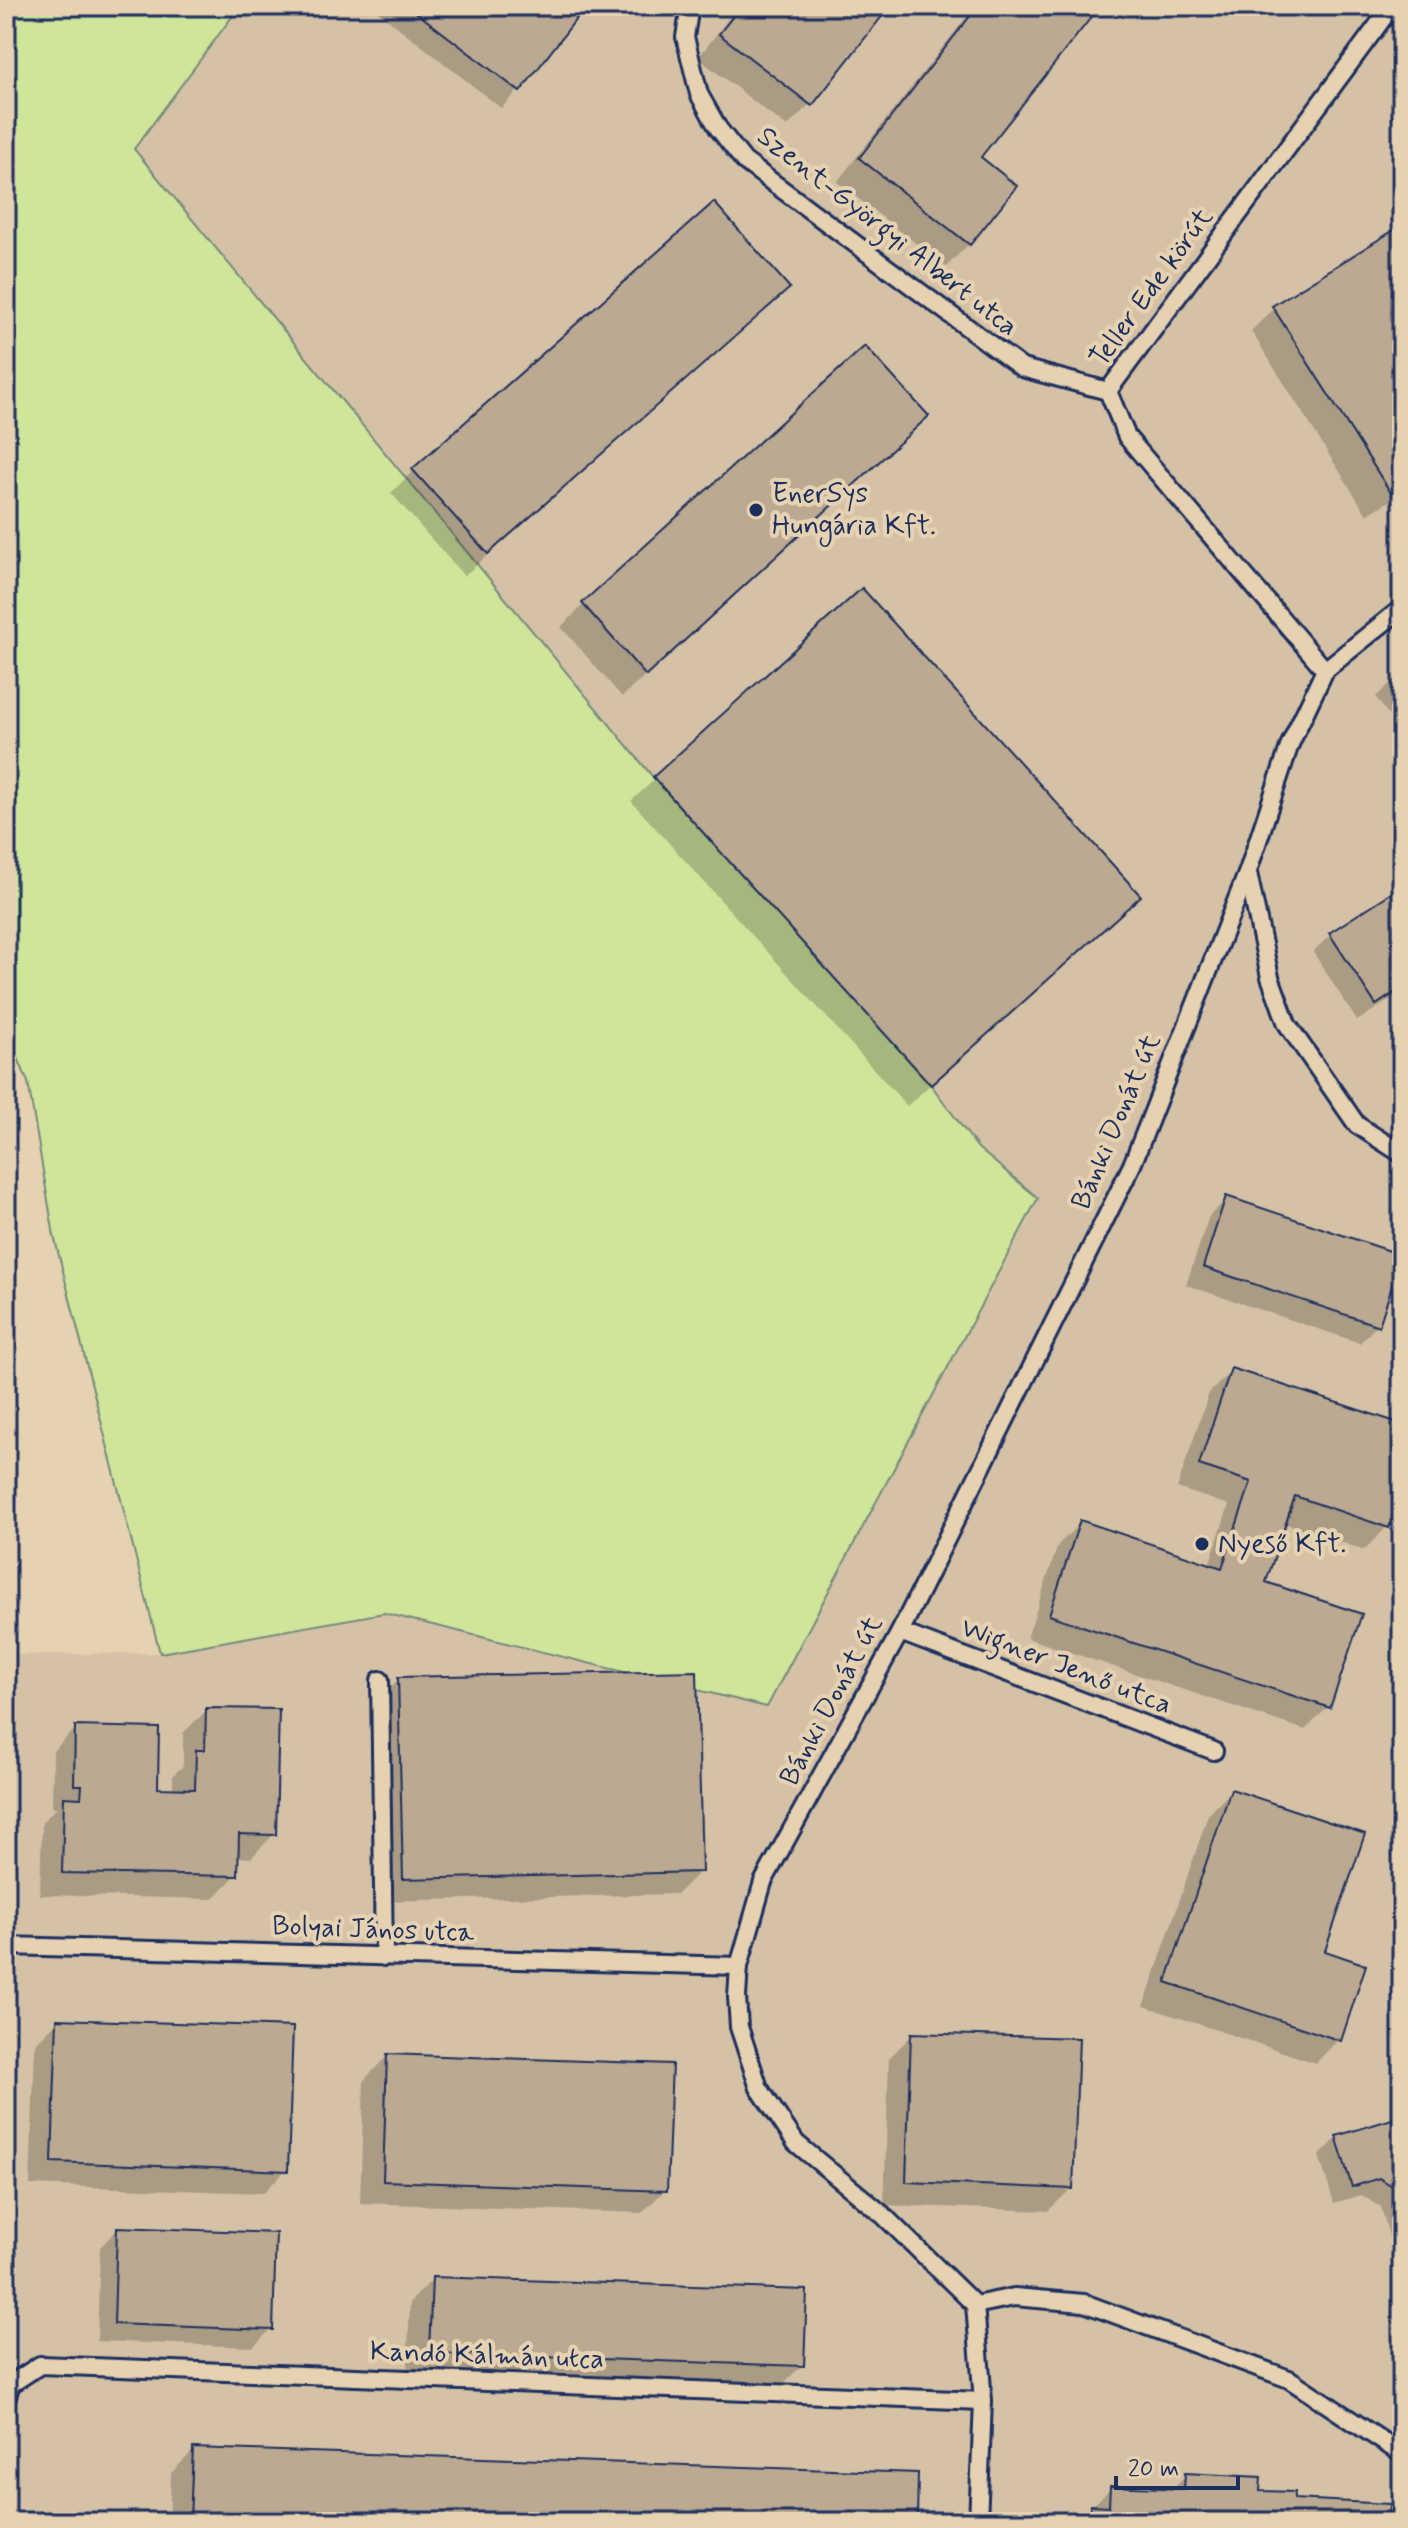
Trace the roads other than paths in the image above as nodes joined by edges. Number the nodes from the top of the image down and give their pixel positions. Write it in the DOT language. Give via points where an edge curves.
graph roads {
  1 [pos="690,6"];
  2 [pos="1392,6"];
  3 [pos="1108,391"];
  4 [pos="1402,608"];
  5 [pos="1325,670"];
  6 [pos="1248,871"];
  7 [pos="1402,1154"];
  8 [pos="900,1632"];
  9 [pos="380,1680"];
  10 [pos="1214,1751"];
  11 [pos="6,1946"];
  12 [pos="384,1957"];
  13 [pos="739,1966"];
  14 [pos="975,2305"];
  15 [pos="6,2399"];
  16 [pos="983,2401"];
  17 [pos="1402,2454"];
  18 [pos="978,2522"];
  1 -- 3 [label="lane, Szent-Györgyi Albert utca" via="685,37 699,94 744,161 1022,368"];
  2 -- 3 [label="lane, Teller Ede körút"];
  3 -- 5 [label="lane, Teller Ede körút" via="1127,437"];
  4 -- 5 [label="lane"];
  5 -- 6 [label="lane, Bánki Donát út" via="1290,744"];
  6 -- 7 [label="lane" via="1270,977 1287,1024 1357,1125"];
  6 -- 8 [label="lane, Bánki Donát út" via="1132,1165"];
  8 -- 10 [label="lane, Wigner Jenő utca"];
  8 -- 13 [label="lane, Bánki Donát út" via="763,1882"];
  9 -- 12 [label="lane"];
  11 -- 12 [label="lane, Bolyai János utca"];
  12 -- 13 [label="lane, Bolyai János utca"];
  13 -- 14 [label="lane, Bánki Donát út" via="739,2027 759,2088 796,2143 883,2215"];
  14 -- 16 [label="lane"];
  14 -- 17 [label="lane" via="1014,2297 1084,2303 1289,2379"];
  15 -- 16 [label="lane, Kandó Kálmán utca" via="11,2384 40,2365"];
  16 -- 18 [label="lane"];
}
